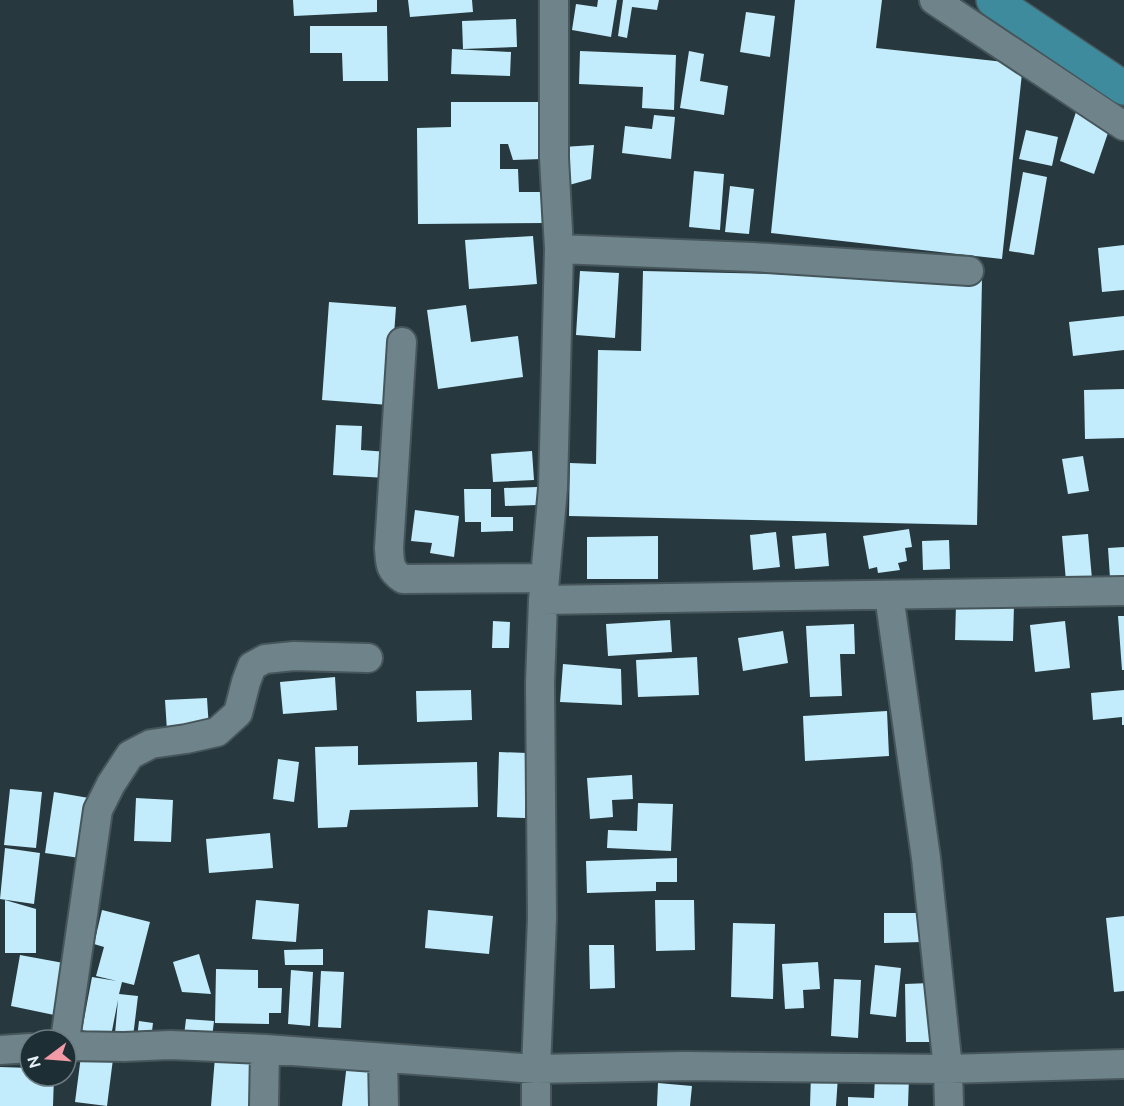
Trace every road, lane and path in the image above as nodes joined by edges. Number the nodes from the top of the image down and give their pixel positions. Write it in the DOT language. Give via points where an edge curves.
graph roads {
  1 [pos="554,0"];
  2 [pos="934,0"];
  3 [pos="993,0"];
  4 [pos="1124,88"];
  5 [pos="1124,126"];
  6 [pos="559,249"];
  7 [pos="969,271"];
  8 [pos="402,342"];
  9 [pos="544,589"];
  10 [pos="1124,591"];
  11 [pos="889,595"];
  12 [pos="368,658"];
  13 [pos="67,1028"];
  14 [pos="78,1046"];
  15 [pos="18,1049"];
  16 [pos="265,1049"];
  17 [pos="0,1050"];
  18 [pos="383,1058"];
  19 [pos="1124,1064"];
  20 [pos="536,1069"];
  21 [pos="948,1069"];
  22 [pos="264,1106"];
  23 [pos="384,1106"];
  24 [pos="536,1106"];
  25 [pos="949,1106"];
  1 -- 6 [label="street" via="554,158"];
  2 -- 5 [label="street"];
  3 -- 4 [label="main road"];
  6 -- 7 [label="street"];
  6 -- 9 [label="street" via="553,488"];
  8 -- 9 [label="street" via="390,566 403,579"];
  9 -- 11 [label="street"];
  9 -- 20 [label="street" via="540,683 542,918"];
  10 -- 11 [label="street"];
  11 -- 21 [label="street" via="926,858"];
  12 -- 13 [label="street" via="265,658 252,666 238,713 217,732 151,744 130,755 98,810"];
  14 -- 16 [label="street"];
  15 -- 17 [label="street"];
  16 -- 18 [label="street"];
  16 -- 22 [label="street"];
  18 -- 20 [label="street"];
  18 -- 23 [label="street"];
  19 -- 21 [label="street"];
  20 -- 21 [label="street"];
  20 -- 24 [label="street"];
  21 -- 25 [label="street"];
}
